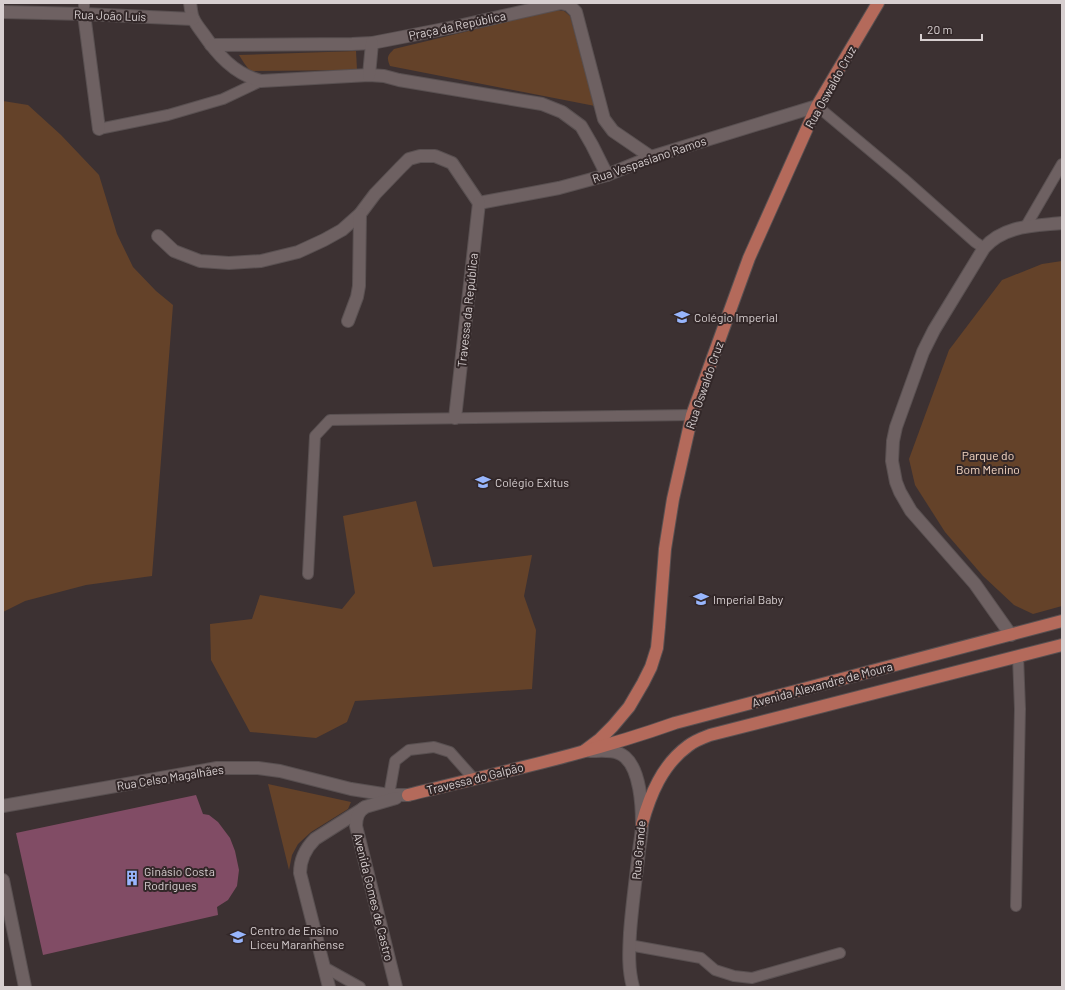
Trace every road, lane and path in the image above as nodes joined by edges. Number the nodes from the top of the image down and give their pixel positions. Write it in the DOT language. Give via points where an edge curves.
graph roads {
  1 [pos="190,3"];
  2 [pos="878,3"];
  3 [pos="84,8"];
  4 [pos="3,12"];
  5 [pos="193,19"];
  6 [pos="372,43"];
  7 [pos="210,45"];
  8 [pos="370,75"];
  9 [pos="261,81"];
  10 [pos="817,106"];
  11 [pos="99,129"];
  12 [pos="651,157"];
  13 [pos="1062,164"];
  14 [pos="607,175"];
  15 [pos="1059,177"];
  16 [pos="479,203"];
  17 [pos="360,214"];
  18 [pos="1062,223"];
  19 [pos="1026,226"];
  20 [pos="158,236"];
  21 [pos="984,248"];
  22 [pos="348,321"];
  23 [pos="692,415"];
  24 [pos="455,418"];
  25 [pos="308,574"];
  26 [pos="1062,621"];
  27 [pos="1011,635"];
  28 [pos="1062,645"];
  29 [pos="1018,656"];
  30 [pos="584,751"];
  31 [pos="474,779"];
  32 [pos="389,795"];
  33 [pos="408,795"];
  34 [pos="3,806"];
  35 [pos="365,807"];
  36 [pos="642,824"];
  37 [pos="3,880"];
  38 [pos="1016,906"];
  39 [pos="629,946"];
  40 [pos="840,953"];
  41 [pos="324,967"];
  42 [pos="26,987"];
  43 [pos="329,987"];
  44 [pos="360,987"];
  45 [pos="396,987"];
  46 [pos="633,987"];
  1 -- 5 [label="street"];
  2 -- 10 [label="main road, Rua Oswaldo Cruz"];
  3 -- 4 [label="street, Rua João Luís"];
  3 -- 5 [label="street, Rua João Luís"];
  3 -- 11 [label="street"];
  5 -- 7 [label="street"];
  6 -- 7 [label="street, Praça da República"];
  6 -- 8 [label="street"];
  6 -- 12 [label="street, Praça da República" via="561,3 569,5 576,12 604,119 613,131"];
  7 -- 9 [label="street" via="237,72"];
  8 -- 9 [label="street"];
  8 -- 14 [label="street" via="542,104 562,112 581,126"];
  9 -- 11 [label="lane" via="224,99 168,115"];
  10 -- 12 [label="street, Rua Vespasiano Ramos"];
  10 -- 21 [label="lane"];
  10 -- 23 [label="main road, Rua Oswaldo Cruz" via="749,258"];
  12 -- 14 [label="street, Rua Vespasiano Ramos"];
  13 -- 15 [label="lane"];
  14 -- 16 [label="street, Rua Vespasiano Ramos" via="559,188"];
  15 -- 19 [label="lane"];
  16 -- 17 [label="street" via="452,163 435,156 420,156 409,160 400,168"];
  16 -- 24 [label="street, Travessa da República"];
  17 -- 20 [label="street" via="342,230 324,240 298,252 261,261 228,264 200,260 174,250"];
  17 -- 22 [label="street" via="359,286"];
  18 -- 19 [label="street"];
  19 -- 21 [label="street" via="997,236"];
  21 -- 27 [label="street" via="923,352 892,441 892,461 900,492 911,511 975,584"];
  23 -- 24 [label="lane"];
  23 -- 30 [label="main road, Rua Oswaldo Cruz" via="666,542 657,648 651,667 644,684 629,707 600,739"];
  24 -- 25 [label="lane" via="330,420 314,436"];
  26 -- 27 [label="main road, Avenida Alexandre de Moura"];
  27 -- 30 [label="main road, Avenida Alexandre de Moura" via="674,723"];
  28 -- 29 [label="main road, Avenida Alexandre de Moura"];
  29 -- 36 [label="main road, Avenida Alexandre de Moura" via="704,737 678,754 664,771 653,791"];
  29 -- 38 [label="lane" via="1020,709"];
  30 -- 31 [label="main road, Travessa do Galpão"];
  30 -- 36 [label="street, Rua Grande" via="613,752 624,756 630,763 638,787"];
  31 -- 32 [label="lane" via="450,752 434,748 409,750 395,761"];
  31 -- 33 [label="main road, Travessa do Galpão"];
  32 -- 33 [label="street, Rua Celso Magalhães"];
  32 -- 34 [label="street, Rua Celso Magalhães" via="351,789 280,771 217,768"];
  33 -- 35 [label="street, Travessa do Galpão"];
  35 -- 41 [label="street, Avenida Gomes de Castro" via="315,839 309,845 300,866"];
  35 -- 45 [label="street, Avenida Gomes de Castro" via="358,816 356,826"];
  36 -- 39 [label="street, Rua Grande"];
  37 -- 42 [label="street"];
  39 -- 40 [label="lane" via="701,958 715,970 752,978"];
  39 -- 46 [label="street, Rua Grande"];
  41 -- 43 [label="street, Avenida Gomes de Castro"];
  41 -- 44 [label="lane"];
}
